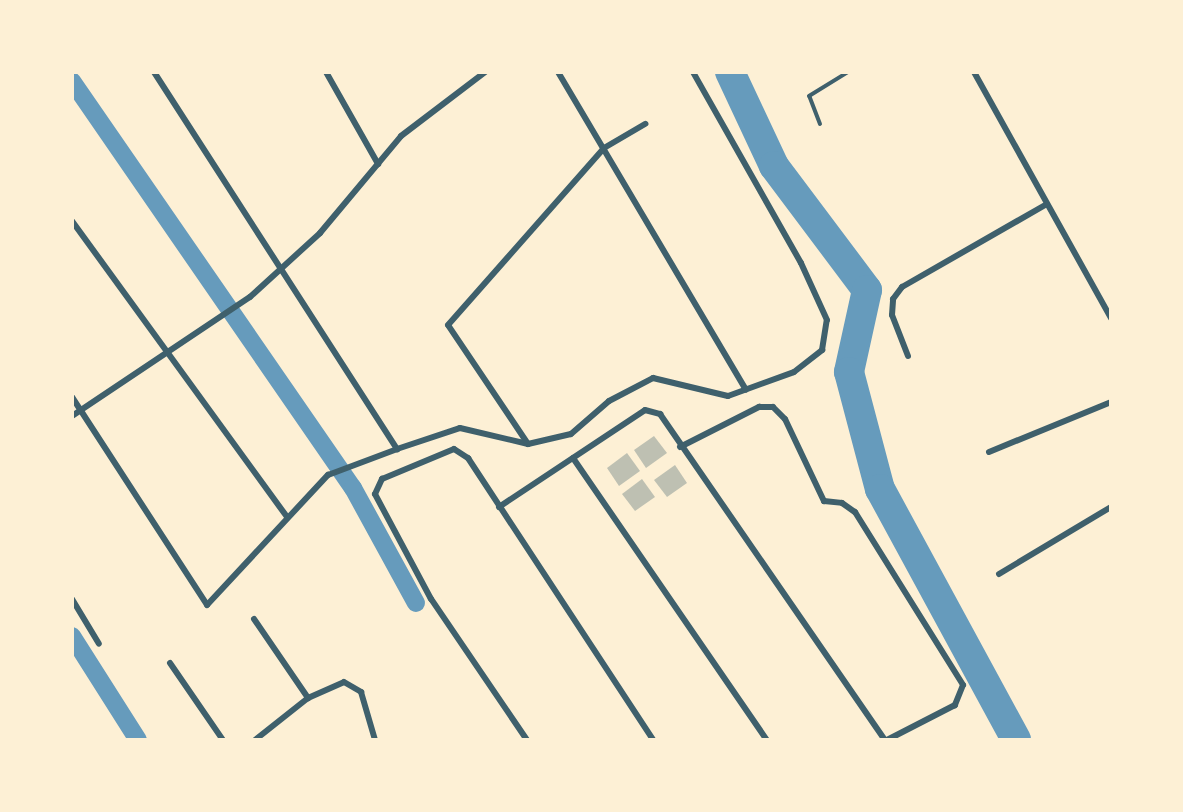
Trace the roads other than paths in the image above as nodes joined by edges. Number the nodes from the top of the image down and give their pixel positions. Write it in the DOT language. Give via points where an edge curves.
graph roads {
  1 [pos="154,72"];
  2 [pos="326,72"];
  3 [pos="485,72"];
  4 [pos="558,72"];
  5 [pos="693,72"];
  6 [pos="848,72"];
  7 [pos="974,72"];
  8 [pos="645,124"];
  9 [pos="820,124"];
  10 [pos="604,148"];
  11 [pos="378,164"];
  12 [pos="1047,204"];
  13 [pos="72,221"];
  14 [pos="279,269"];
  15 [pos="1111,318"];
  16 [pos="170,354"];
  17 [pos="908,356"];
  18 [pos="746,390"];
  19 [pos="72,397"];
  20 [pos="1111,402"];
  21 [pos="82,410"];
  22 [pos="72,416"];
  23 [pos="528,444"];
  24 [pos="680,447"];
  25 [pos="397,449"];
  26 [pos="989,452"];
  27 [pos="573,458"];
  28 [pos="500,507"];
  29 [pos="1111,507"];
  30 [pos="287,517"];
  31 [pos="999,574"];
  32 [pos="72,599"];
  33 [pos="254,619"];
  34 [pos="99,644"];
  35 [pos="170,663"];
  36 [pos="308,698"];
  37 [pos="223,740"];
  38 [pos="255,740"];
  39 [pos="375,740"];
  40 [pos="527,740"];
  41 [pos="653,740"];
  42 [pos="767,740"];
  43 [pos="886,740"];
  1 -- 14 [label="street"];
  2 -- 11 [label="street"];
  3 -- 11 [label="street" via="401,136"];
  4 -- 10 [label="street"];
  5 -- 18 [label="street" via="801,263 827,320 822,350 794,372"];
  6 -- 9 [label="lane" via="809,96"];
  7 -- 12 [label="street"];
  8 -- 10 [label="street"];
  10 -- 18 [label="street"];
  10 -- 23 [label="street" via="448,325"];
  11 -- 14 [label="street" via="320,233"];
  12 -- 15 [label="street"];
  12 -- 17 [label="street" via="902,287 893,299 892,315"];
  13 -- 16 [label="street"];
  14 -- 16 [label="street" via="250,297"];
  14 -- 25 [label="street"];
  16 -- 21 [label="street"];
  16 -- 30 [label="street"];
  18 -- 23 [label="street" via="728,396 652,378 609,400 571,434"];
  19 -- 21 [label="street"];
  20 -- 26 [label="street"];
  21 -- 22 [label="street"];
  21 -- 30 [label="street" via="207,605"];
  23 -- 25 [label="street" via="460,428"];
  24 -- 27 [label="street" via="653,410"];
  24 -- 43 [label="street"];
  24 -- 43 [label="street" via="759,407 772,407 785,419 824,501 842,502 855,512 963,685 955,705"];
  25 -- 30 [label="street" via="328,475"];
  27 -- 28 [label="street"];
  27 -- 42 [label="street"];
  28 -- 40 [label="street" via="468,458 454,449 375,486 431,599"];
  28 -- 41 [label="street"];
  29 -- 31 [label="street"];
  32 -- 34 [label="street"];
  33 -- 36 [label="street"];
  35 -- 37 [label="street"];
  36 -- 38 [label="street"];
  36 -- 39 [label="street" via="344,682 353,684 361,692"];
}
